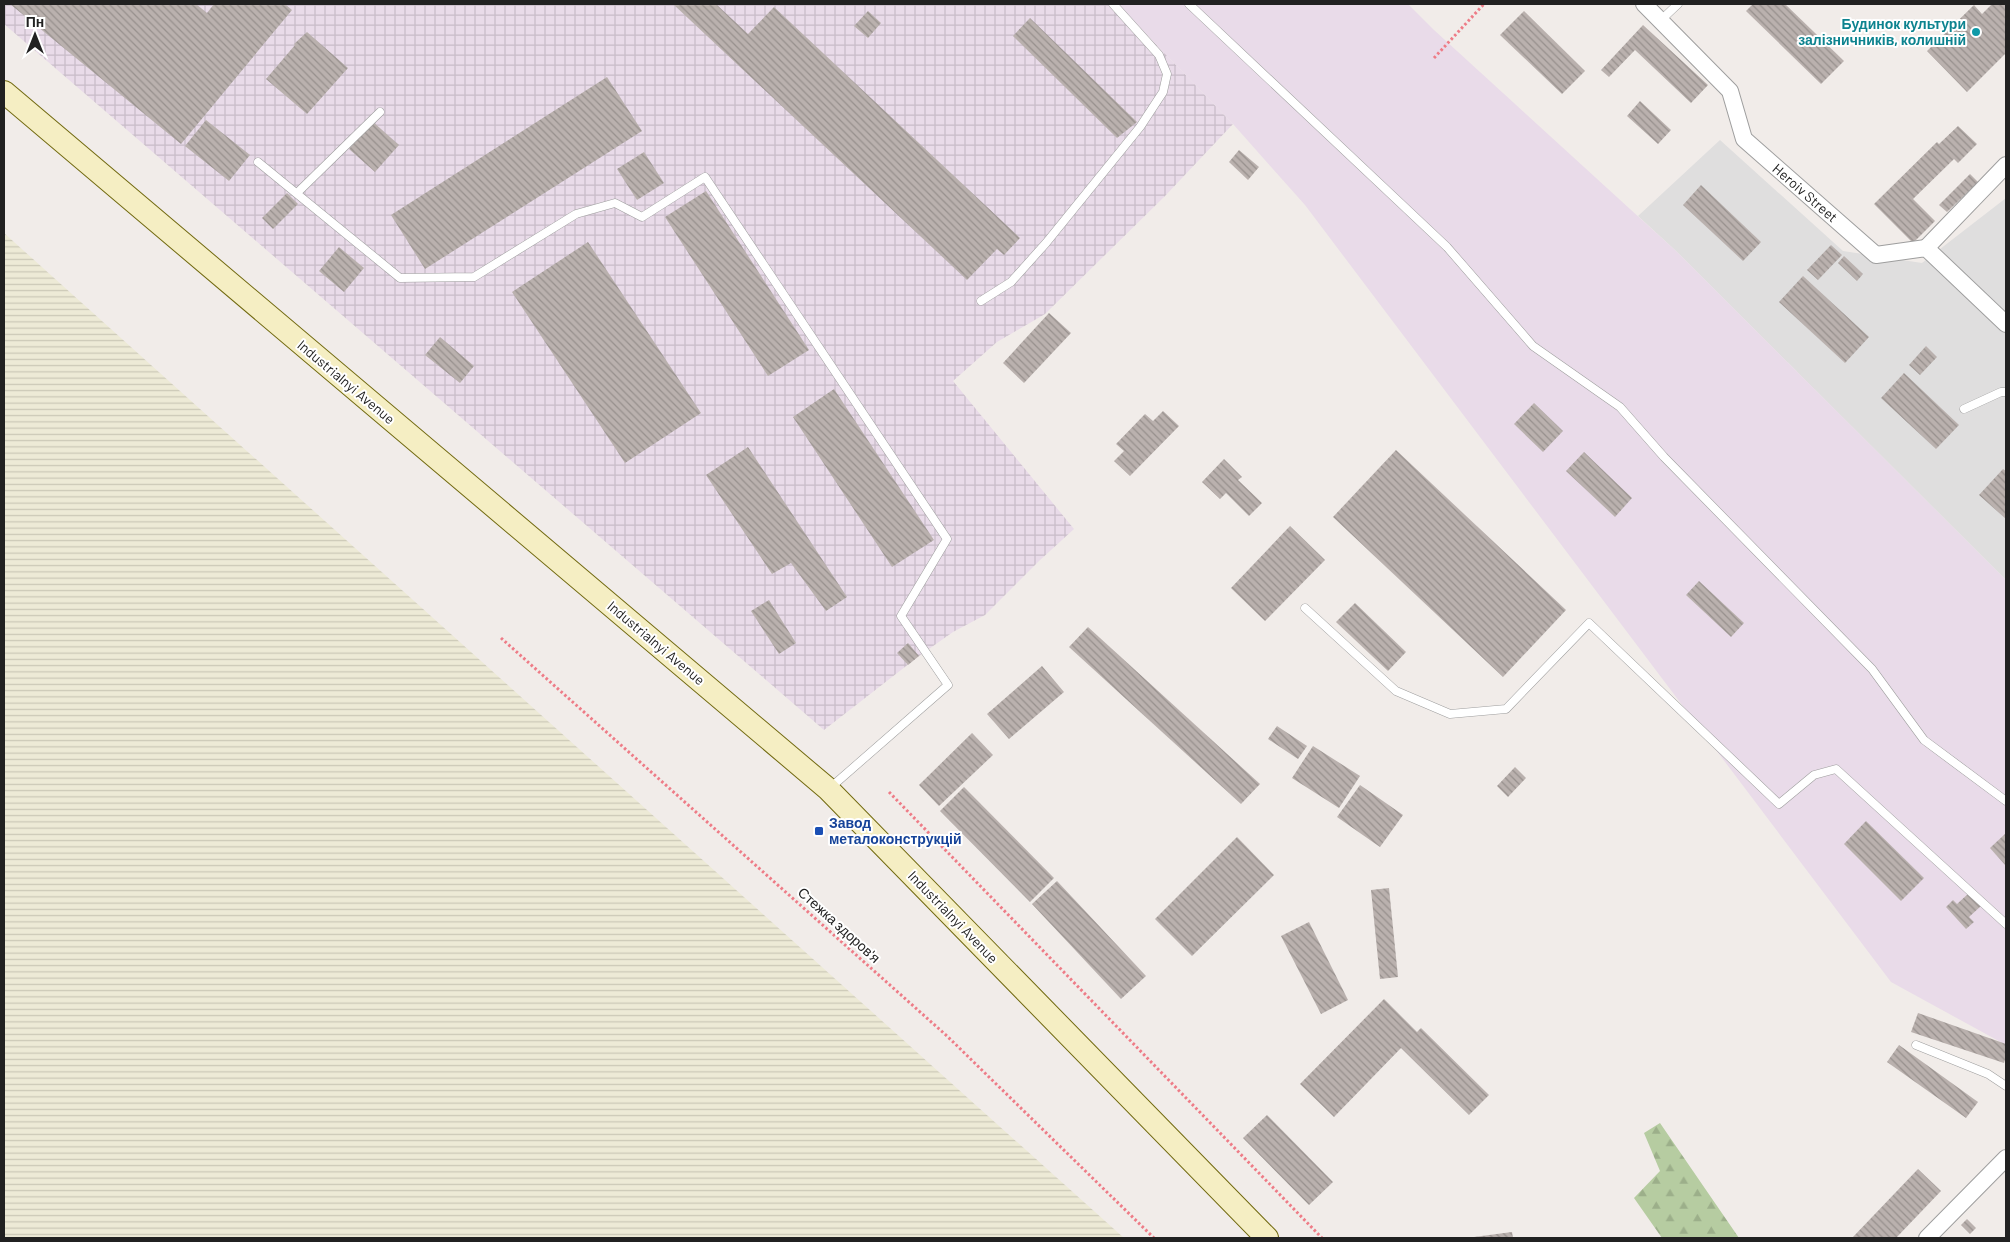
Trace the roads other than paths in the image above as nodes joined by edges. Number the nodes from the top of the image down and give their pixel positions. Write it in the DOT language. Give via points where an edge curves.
graph roads {
  1 [pos="1113,4"];
  2 [pos="1189,4"];
  3 [pos="1644,4"];
  4 [pos="1678,4"];
  5 [pos="1661,20"];
  6 [pos="4,92"];
  7 [pos="380,112"];
  8 [pos="258,162"];
  9 [pos="2006,165"];
  10 [pos="297,193"];
  11 [pos="1926,248"];
  12 [pos="981,301"];
  13 [pos="2006,324"];
  14 [pos="2006,392"];
  15 [pos="1964,409"];
  16 [pos="1305,608"];
  17 [pos="828,789"];
  18 [pos="2006,801"];
  19 [pos="2006,924"];
  20 [pos="1916,1046"];
  21 [pos="2006,1086"];
  22 [pos="2006,1158"];
  23 [pos="1267,1238"];
  24 [pos="1927,1238"];
  1 -- 12 [label="lane" via="1159,55 1167,74 1163,92 1140,127 1040,250 1011,282"];
  2 -- 18 [label="lane" via="1446,247 1533,346 1620,408 1872,669 1924,740"];
  3 -- 5 [label="street, Heroiv Street"];
  4 -- 5 [label="lane"];
  5 -- 11 [label="street, Heroiv Street" via="1730,91 1744,139 1876,255"];
  6 -- 17 [label="street, Industrialnyi Avenue"];
  7 -- 10 [label="lane"];
  8 -- 10 [label="lane"];
  9 -- 11 [label="street"];
  10 -- 17 [label="lane" via="400,278 474,277 576,214 615,203 642,217 705,177 947,539 901,616 948,685"];
  11 -- 13 [label="street"];
  14 -- 15 [label="lane"];
  16 -- 19 [label="lane" via="1396,691 1450,714 1506,709 1589,623 1779,804 1814,775 1836,769"];
  17 -- 23 [label="street, Industrialnyi Avenue"];
  20 -- 21 [label="lane" via="1988,1074"];
  22 -- 24 [label="street"];
}
